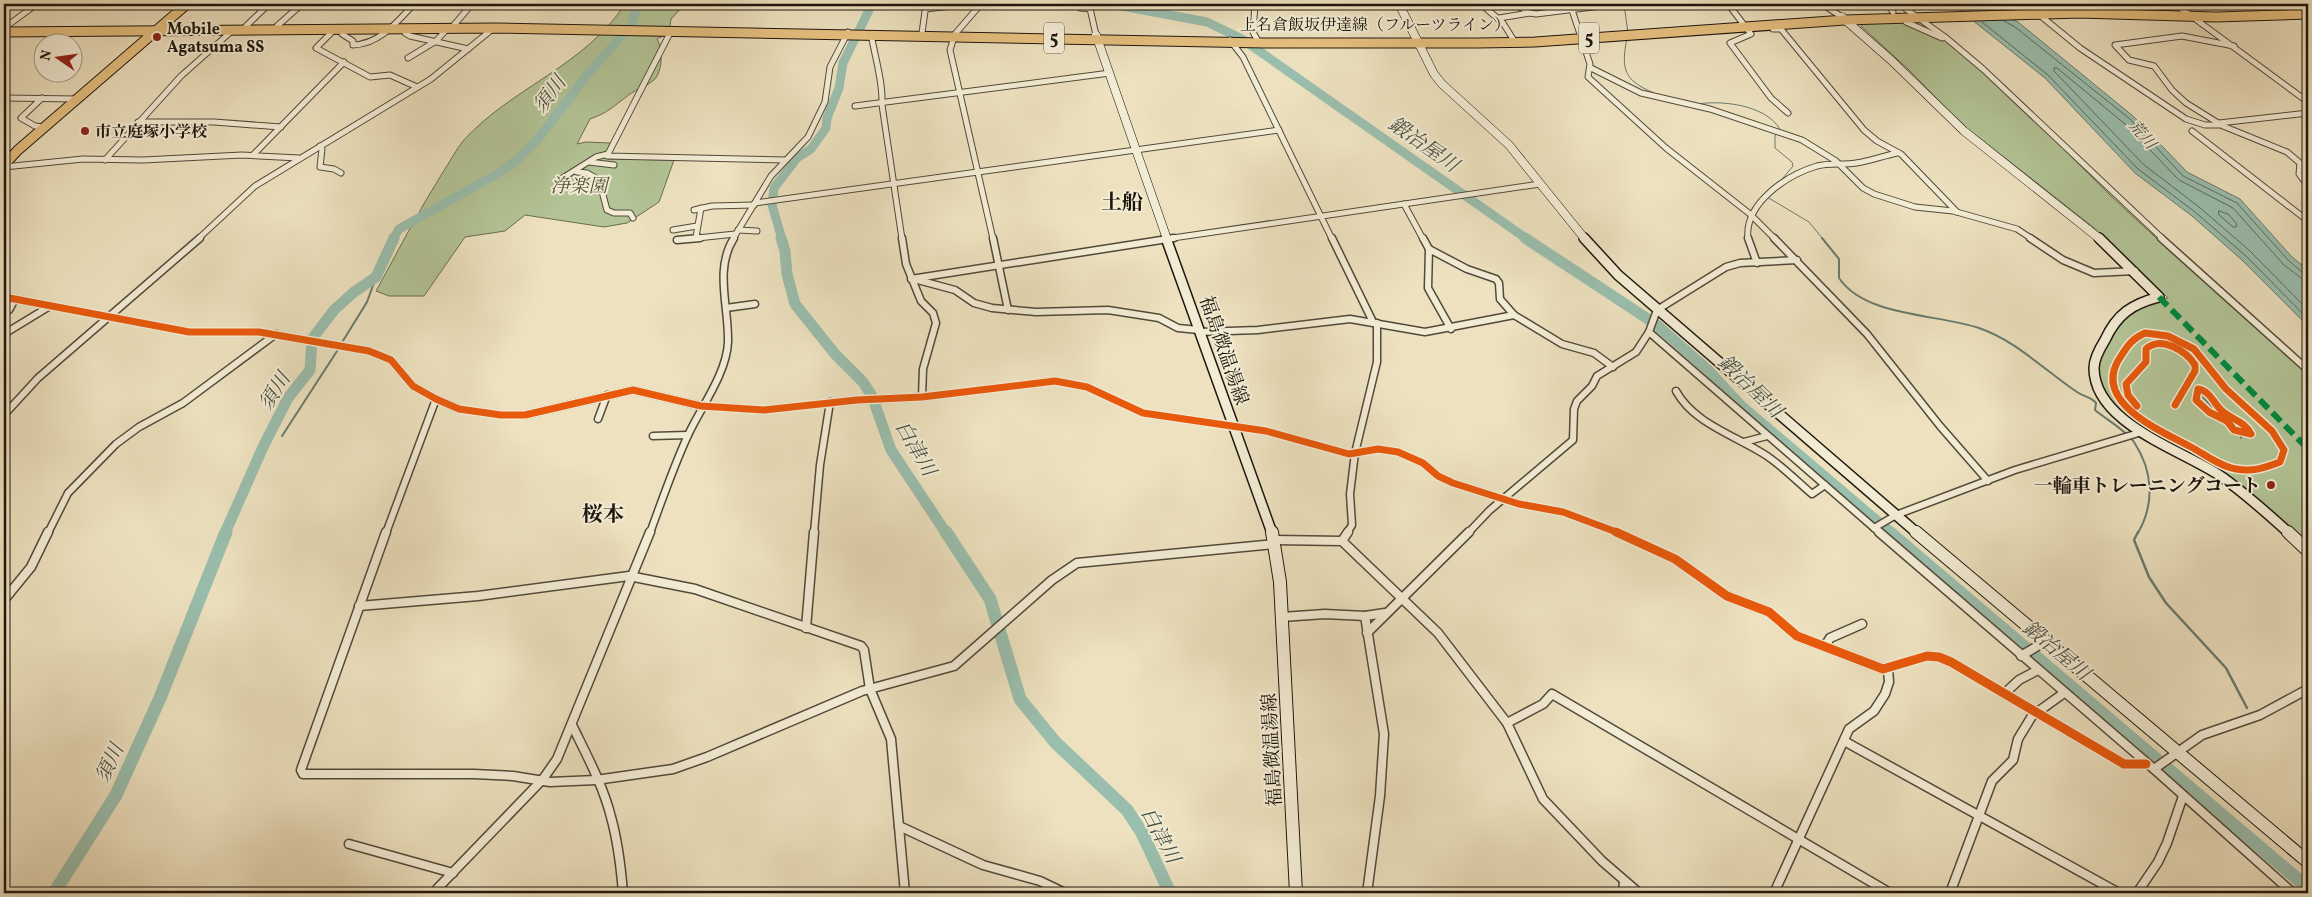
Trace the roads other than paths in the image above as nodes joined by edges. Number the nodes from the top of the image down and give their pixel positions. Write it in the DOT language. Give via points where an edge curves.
graph roads {
  1 [pos="38,4"];
  2 [pos="76,4"];
  3 [pos="110,4"];
  4 [pos="187,4"];
  5 [pos="269,4"];
  6 [pos="302,4"];
  7 [pos="414,4"];
  8 [pos="472,4"];
  9 [pos="970,4"];
  10 [pos="981,4"];
  11 [pos="1077,4"];
  12 [pos="1255,4"];
  13 [pos="1399,4"];
  14 [pos="1481,4"];
  15 [pos="1515,4"];
  16 [pos="1617,4"];
  17 [pos="1728,4"];
  18 [pos="1822,4"];
  19 [pos="1887,4"];
  20 [pos="1899,4"];
  21 [pos="2022,4"];
  22 [pos="2175,4"];
  23 [pos="926,6"];
  24 [pos="1090,6"];
  25 [pos="1571,6"];
  26 [pos="1893,12"];
  27 [pos="2308,12"];
  28 [pos="1530,13"];
  29 [pos="2036,13"];
  30 [pos="2192,15"];
  31 [pos="1917,16"];
  32 [pos="1499,18"];
  33 [pos="1844,19"];
  34 [pos="1906,22"];
  35 [pos="246,26"];
  36 [pos="277,26"];
  37 [pos="390,27"];
  38 [pos="451,27"];
  39 [pos="496,27"];
  40 [pos="1746,27"];
  41 [pos="1762,27"];
  42 [pos="405,28"];
  43 [pos="159,29"];
  44 [pos="335,29"];
  45 [pos="344,29"];
  46 [pos="4,30"];
  47 [pos="233,30"];
  48 [pos="644,30"];
  49 [pos="671,31"];
  50 [pos="922,33"];
  51 [pos="848,34"];
  52 [pos="954,35"];
  53 [pos="872,36"];
  54 [pos="1097,37"];
  55 [pos="1580,37"];
  56 [pos="1512,39"];
  57 [pos="1232,40"];
  58 [pos="1949,40"];
  59 [pos="1257,41"];
  60 [pos="1417,41"];
  61 [pos="432,42"];
  62 [pos="2234,46"];
  63 [pos="468,50"];
  64 [pos="408,58"];
  65 [pos="344,62"];
  66 [pos="1591,68"];
  67 [pos="1110,73"];
  68 [pos="417,87"];
  69 [pos="961,92"];
  70 [pos="4,98"];
  71 [pos="42,98"];
  72 [pos="78,99"];
  73 [pos="884,102"];
  74 [pos="2308,102"];
  75 [pos="855,106"];
  76 [pos="2173,110"];
  77 [pos="1788,113"];
  78 [pos="2308,113"];
  79 [pos="138,122"];
  80 [pos="2220,124"];
  81 [pos="44,127"];
  82 [pos="281,127"];
  83 [pos="1279,130"];
  84 [pos="2192,131"];
  85 [pos="2208,143"];
  86 [pos="320,146"];
  87 [pos="1137,151"];
  88 [pos="1897,153"];
  89 [pos="608,154"];
  90 [pos="253,155"];
  91 [pos="299,158"];
  92 [pos="105,160"];
  93 [pos="786,160"];
  94 [pos="589,162"];
  95 [pos="1840,164"];
  96 [pos="614,165"];
  97 [pos="4,166"];
  98 [pos="341,172"];
  99 [pos="577,172"];
  100 [pos="979,172"];
  101 [pos="561,179"];
  102 [pos="895,184"];
  103 [pos="1540,184"];
  104 [pos="2308,186"];
  105 [pos="754,204"];
  106 [pos="1404,204"];
  107 [pos="1958,212"];
  108 [pos="1751,215"];
  109 [pos="1321,216"];
  110 [pos="633,218"];
  111 [pos="2308,221"];
  112 [pos="696,226"];
  113 [pos="674,230"];
  114 [pos="757,231"];
  115 [pos="736,232"];
  116 [pos="696,237"];
  117 [pos="1168,239"];
  118 [pos="677,240"];
  119 [pos="1429,249"];
  120 [pos="1797,260"];
  121 [pos="1757,263"];
  122 [pos="998,264"];
  123 [pos="2135,271"];
  124 [pos="911,278"];
  125 [pos="4,297"];
  126 [pos="15,299"];
  127 [pos="755,304"];
  128 [pos="50,306"];
  129 [pos="726,308"];
  130 [pos="1008,310"];
  131 [pos="1655,312"];
  132 [pos="4,314"];
  133 [pos="1514,316"];
  134 [pos="110,318"];
  135 [pos="1375,323"];
  136 [pos="1451,328"];
  137 [pos="1650,329"];
  138 [pos="1199,331"];
  139 [pos="4,334"];
  140 [pos="276,334"];
  141 [pos="1613,367"];
  142 [pos="2308,370"];
  143 [pos="1676,390"];
  144 [pos="607,395"];
  145 [pos="922,397"];
  146 [pos="436,399"];
  147 [pos="830,402"];
  148 [pos="701,406"];
  149 [pos="4,415"];
  150 [pos="598,419"];
  151 [pos="1232,425"];
  152 [pos="2142,432"];
  153 [pos="688,435"];
  154 [pos="653,436"];
  155 [pos="1767,436"];
  156 [pos="1744,442"];
  157 [pos="1355,453"];
  158 [pos="1988,480"];
  159 [pos="1825,485"];
  160 [pos="1504,499"];
  161 [pos="1893,517"];
  162 [pos="1875,527"];
  163 [pos="1342,541"];
  164 [pos="1274,542"];
  165 [pos="2308,551"];
  166 [pos="632,577"];
  167 [pos="1404,598"];
  168 [pos="4,600"];
  169 [pos="359,606"];
  170 [pos="1385,613"];
  171 [pos="1365,616"];
  172 [pos="1282,617"];
  173 [pos="1862,624"];
  174 [pos="806,628"];
  175 [pos="1367,633"];
  176 [pos="2041,644"];
  177 [pos="1825,646"];
  178 [pos="2023,655"];
  179 [pos="1888,669"];
  180 [pos="2038,670"];
  181 [pos="870,689"];
  182 [pos="2308,689"];
  183 [pos="2005,693"];
  184 [pos="2064,693"];
  185 [pos="2039,712"];
  186 [pos="1507,722"];
  187 [pos="572,725"];
  188 [pos="1844,741"];
  189 [pos="2174,755"];
  190 [pos="2146,764"];
  191 [pos="2156,768"];
  192 [pos="542,780"];
  193 [pos="596,780"];
  194 [pos="2183,796"];
  195 [pos="1979,815"];
  196 [pos="899,826"];
  197 [pos="1798,838"];
  198 [pos="348,844"];
  199 [pos="2308,862"];
  200 [pos="453,873"];
  201 [pos="1624,881"];
  202 [pos="433,893"];
  203 [pos="623,893"];
  204 [pos="905,893"];
  205 [pos="1065,893"];
  206 [pos="1296,893"];
  207 [pos="1367,893"];
  208 [pos="1622,893"];
  209 [pos="1639,893"];
  210 [pos="1774,893"];
  211 [pos="1890,893"];
  212 [pos="1950,893"];
  213 [pos="2119,893"];
  214 [pos="2137,893"];
  215 [pos="2293,893"];
  1 -- 46 [label="street"];
  2 -- 3 [label="street"];
  4 -- 43 [label="main road"];
  5 -- 35 [label="street"];
  6 -- 36 [label="street"];
  7 -- 37 [label="street"];
  8 -- 38 [label="street"];
  9 -- 23 [label="street"];
  10 -- 52 [label="street"];
  11 -- 24 [label="street" via="1080,8"];
  12 -- 59 [label="street" via="1253,32"];
  13 -- 60 [label="street"];
  14 -- 32 [label="street"];
  15 -- 28 [label="street"];
  16 -- 25 [label="street"];
  17 -- 40 [label="street"];
  18 -- 33 [label="street"];
  19 -- 26 [label="street"];
  20 -- 31 [label="street"];
  21 -- 29 [label="street"];
  22 -- 30 [label="street"];
  23 -- 50 [label="street"];
  24 -- 54 [label="street"];
  25 -- 28 [label="street" via="1539,14"];
  25 -- 55 [label="street"];
  27 -- 30 [label="main road, 上名倉飯坂伊達線（フルーツライン） / 5" via="2264,17"];
  28 -- 32 [label="street"];
  29 -- 30 [label="main road, 上名倉飯坂伊達線（フルーツライン） / 5"];
  29 -- 31 [label="main road, 上名倉飯坂伊達線（フルーツライン） / 5"];
  29 -- 76 [label="street" via="2080,48"];
  30 -- 62 [label="street"];
  31 -- 33 [label="main road, 上名倉飯坂伊達線（フルーツライン） / 5"];
  31 -- 58 [label="street"];
  32 -- 56 [label="street" via="1507,26"];
  33 -- 40 [label="main road, 上名倉飯坂伊達線（フルーツライン） / 5"];
  33 -- 41 [label="main road, 上名倉飯坂伊達線（フルーツライン） / 5"];
  33 -- 123 [label="street" via="1892,60 1958,125 2082,223"];
  34 -- 58 [label="street"];
  35 -- 36 [label="main road, 上名倉飯坂伊達線（フルーツライン） / 5"];
  35 -- 43 [label="main road, 上名倉飯坂伊達線（フルーツライン） / 5"];
  36 -- 37 [label="main road, 上名倉飯坂伊達線（フルーツライン） / 5"];
  37 -- 38 [label="main road, 上名倉飯坂伊達線（フルーツライン） / 5"];
  37 -- 42 [label="main road, 上名倉飯坂伊達線（フルーツライン） / 5"];
  37 -- 45 [label="main road, 上名倉飯坂伊達線（フルーツライン） / 5"];
  37 -- 45 [label="street" via="371,41 356,46 342,36"];
  38 -- 39 [label="main road, 上名倉飯坂伊達線（フルーツライン） / 5"];
  38 -- 42 [label="main road, 上名倉飯坂伊達線（フルーツライン） / 5"];
  38 -- 61 [label="street"];
  39 -- 48 [label="main road, 上名倉飯坂伊達線（フルーツライン） / 5"];
  39 -- 63 [label="street"];
  40 -- 41 [label="main road, 上名倉飯坂伊達線（フルーツライン） / 5"];
  40 -- 55 [label="main road, 上名倉飯坂伊達線（フルーツライン） / 5"];
  40 -- 77 [label="street" via="1751,36 1730,43 1771,98"];
  41 -- 88 [label="street" via="1781,29 1864,130"];
  42 -- 61 [label="street" via="410,36"];
  43 -- 46 [label="main road, 上名倉飯坂伊達線（フルーツライン） / 5"];
  43 -- 47 [label="main road, 上名倉飯坂伊達線（フルーツライン） / 5"];
  43 -- 72 [label="main road"];
  44 -- 45 [label="main road, 上名倉飯坂伊達線（フルーツライン） / 5"];
  44 -- 47 [label="main road, 上名倉飯坂伊達線（フルーツライン） / 5"];
  44 -- 65 [label="street" via="315,47"];
  47 -- 79 [label="street" via="181,76"];
  48 -- 49 [label="main road, 上名倉飯坂伊達線（フルーツライン） / 5"];
  48 -- 51 [label="main road, 上名倉飯坂伊達線（フルーツライン） / 5"];
  49 -- 51 [label="main road, 上名倉飯坂伊達線（フルーツライン） / 5"];
  49 -- 89 [label="street"];
  50 -- 52 [label="main road, 上名倉飯坂伊達線（フルーツライン） / 5"];
  50 -- 53 [label="main road, 上名倉飯坂伊達線（フルーツライン） / 5"];
  51 -- 53 [label="main road, 上名倉飯坂伊達線（フルーツライン） / 5"];
  51 -- 93 [label="street" via="830,67 824,106 805,141"];
  52 -- 53 [label="main road, 上名倉飯坂伊達線（フルーツライン） / 5"];
  52 -- 54 [label="main road, 上名倉飯坂伊達線（フルーツライン） / 5"];
  52 -- 69 [label="street" via="950,50"];
  53 -- 73 [label="street"];
  54 -- 57 [label="main road, 上名倉飯坂伊達線（フルーツライン） / 5"];
  54 -- 67 [label="street, 福島微温湯線"];
  55 -- 56 [label="main road, 上名倉飯坂伊達線（フルーツライン） / 5"];
  55 -- 60 [label="main road, 上名倉飯坂伊達線（フルーツライン） / 5" via="1535,42"];
  55 -- 66 [label="street"];
  56 -- 60 [label="main road, 上名倉飯坂伊達線（フルーツライン） / 5"];
  57 -- 59 [label="main road, 上名倉飯坂伊達線（フルーツライン） / 5"];
  57 -- 83 [label="street"];
  58 -- 142 [label="street"];
  59 -- 60 [label="main road, 上名倉飯坂伊達線（フルーツライン） / 5"];
  60 -- 103 [label="street" via="1428,66 1442,84 1504,141"];
  61 -- 63 [label="street"];
  61 -- 64 [label="street"];
  62 -- 74 [label="street"];
  62 -- 80 [label="street" via="2182,36 2115,45 2129,60 2154,66 2181,100"];
  63 -- 68 [label="street"];
  65 -- 68 [label="street" via="370,77 390,75"];
  65 -- 82 [label="street"];
  66 -- 95 [label="street" via="1637,92 1710,109 1797,138"];
  66 -- 108 [label="street" via="1588,77 1619,106"];
  67 -- 69 [label="street"];
  67 -- 87 [label="street, 福島微温湯線"];
  68 -- 86 [label="street"];
  69 -- 73 [label="street"];
  69 -- 100 [label="street"];
  70 -- 71 [label="street"];
  71 -- 72 [label="street"];
  71 -- 81 [label="street" via="21,118"];
  72 -- 81 [label="main road"];
  73 -- 75 [label="street"];
  73 -- 102 [label="street"];
  76 -- 80 [label="street" via="2186,119 2205,125"];
  76 -- 85 [label="street" via="2181,120 2198,130"];
  78 -- 80 [label="street"];
  79 -- 82 [label="street" via="214,122"];
  79 -- 92 [label="street"];
  80 -- 104 [label="street" via="2290,154 2300,163 2299,174"];
  81 -- 97 [label="main road"];
  82 -- 90 [label="street"];
  83 -- 87 [label="street"];
  83 -- 109 [label="street"];
  84 -- 85 [label="street"];
  85 -- 111 [label="street"];
  86 -- 91 [label="street"];
  86 -- 98 [label="street" via="320,167"];
  87 -- 100 [label="street"];
  87 -- 117 [label="street, 福島微温湯線"];
  88 -- 95 [label="street"];
  88 -- 107 [label="street"];
  89 -- 93 [label="street" via="609,157"];
  89 -- 94 [label="street"];
  90 -- 91 [label="street"];
  90 -- 92 [label="street"];
  91 -- 134 [label="street" via="255,186"];
  92 -- 97 [label="street"];
  93 -- 105 [label="street" via="771,176"];
  94 -- 96 [label="street"];
  94 -- 99 [label="street"];
  95 -- 107 [label="street" via="1870,192 1915,207"];
  95 -- 108 [label="street" via="1819,166 1794,176 1765,198"];
  99 -- 101 [label="street"];
  99 -- 110 [label="street" via="599,180 606,210 630,213"];
  100 -- 102 [label="street"];
  100 -- 122 [label="street"];
  102 -- 105 [label="street"];
  102 -- 124 [label="street" via="906,264"];
  103 -- 106 [label="street"];
  103 -- 131 [label="street" via="1599,256"];
  105 -- 112 [label="street" via="698,209"];
  105 -- 115 [label="street"];
  106 -- 109 [label="street"];
  106 -- 119 [label="street"];
  107 -- 123 [label="street" via="2017,229 2063,260 2089,271 2103,274"];
  108 -- 120 [label="street"];
  108 -- 121 [label="street" via="1747,240"];
  109 -- 117 [label="street"];
  109 -- 135 [label="street"];
  112 -- 113 [label="street"];
  112 -- 116 [label="street"];
  114 -- 115 [label="street"];
  115 -- 116 [label="street"];
  115 -- 129 [label="street" via="724,258"];
  116 -- 118 [label="street"];
  117 -- 122 [label="street"];
  117 -- 138 [label="street, 福島微温湯線"];
  119 -- 133 [label="street" via="1467,269 1496,279 1500,299"];
  119 -- 136 [label="street" via="1427,285"];
  120 -- 121 [label="street"];
  120 -- 158 [label="street" via="1867,334 1944,431"];
  121 -- 131 [label="street" via="1726,267"];
  122 -- 124 [label="street"];
  122 -- 130 [label="street"];
  123 -- 152 [label="street" via="2159,297 2128,307 2116,318 2096,359 2094,374 2099,390 2110,406"];
  124 -- 130 [label="street" via="955,290 980,305"];
  124 -- 145 [label="street" via="921,301 936,318 922,375"];
  125 -- 126 [label="street"];
  126 -- 128 [label="street"];
  126 -- 132 [label="street"];
  127 -- 129 [label="street"];
  128 -- 134 [label="street"];
  128 -- 139 [label="street"];
  129 -- 148 [label="street" via="726,360"];
  130 -- 138 [label="street" via="1108,310 1159,318 1178,328"];
  131 -- 137 [label="street"];
  131 -- 161 [label="street"];
  133 -- 136 [label="street"];
  133 -- 141 [label="street" via="1562,344 1594,353"];
  134 -- 140 [label="street" via="193,333 250,331"];
  134 -- 149 [label="street" via="38,378"];
  135 -- 136 [label="street" via="1419,332"];
  135 -- 138 [label="street" via="1346,319 1258,330"];
  135 -- 157 [label="street" via="1377,362"];
  137 -- 141 [label="street" via="1636,352"];
  137 -- 155 [label="street"];
  138 -- 151 [label="street, 福島微温湯線"];
  140 -- 146 [label="street" via="376,353 391,360 413,386"];
  140 -- 168 [label="street" via="183,402 116,444 68,492 31,567"];
  141 -- 160 [label="street" via="1597,376 1575,405 1573,440"];
  143 -- 156 [label="street" via="1682,401 1695,412"];
  144 -- 146 [label="street" via="509,416 459,409"];
  144 -- 148 [label="street" via="639,391"];
  144 -- 150 [label="street"];
  145 -- 147 [label="street"];
  145 -- 151 [label="street" via="1060,381 1087,387 1143,412"];
  146 -- 169 [label="street"];
  147 -- 148 [label="street" via="764,410"];
  147 -- 174 [label="street" via="820,465"];
  148 -- 153 [label="street"];
  151 -- 157 [label="street" via="1277,434 1325,450"];
  151 -- 164 [label="street, 福島微温湯線"];
  152 -- 158 [label="street" via="2053,457"];
  152 -- 165 [label="street" via="2237,487"];
  153 -- 154 [label="street"];
  153 -- 166 [label="street"];
  155 -- 156 [label="street"];
  155 -- 159 [label="street"];
  156 -- 159 [label="street" via="1784,469 1812,494"];
  157 -- 160 [label="street" via="1378,448 1398,452 1423,463 1448,481"];
  157 -- 163 [label="street" via="1350,494 1352,525"];
  158 -- 161 [label="street"];
  159 -- 162 [label="street"];
  160 -- 167 [label="street"];
  160 -- 177 [label="street" via="1574,516 1632,538 1675,559 1727,596 1769,612 1797,636"];
  161 -- 162 [label="street"];
  161 -- 176 [label="street"];
  162 -- 178 [label="street"];
  163 -- 164 [label="street"];
  163 -- 167 [label="street"];
  164 -- 172 [label="street, 福島微温湯線"];
  164 -- 181 [label="street" via="1077,564 1052,580 954,666"];
  166 -- 169 [label="street" via="481,596"];
  166 -- 174 [label="street" via="695,589"];
  166 -- 187 [label="street"];
  167 -- 170 [label="street"];
  167 -- 186 [label="street" via="1438,633"];
  169 -- 192 [label="street" via="300,770 302,774 466,774"];
  170 -- 171 [label="street"];
  170 -- 175 [label="street"];
  171 -- 172 [label="street"];
  171 -- 175 [label="street"];
  172 -- 206 [label="street, 福島微温湯線"];
  173 -- 177 [label="street" via="1830,638"];
  174 -- 181 [label="street" via="861,646"];
  175 -- 207 [label="street" via="1384,734 1380,796"];
  176 -- 178 [label="street"];
  176 -- 189 [label="street"];
  177 -- 179 [label="street"];
  178 -- 180 [label="street"];
  179 -- 183 [label="street" via="1921,658 1939,657"];
  179 -- 188 [label="street" via="1884,698 1868,715 1851,726"];
  180 -- 183 [label="street" via="2019,680"];
  180 -- 184 [label="street"];
  181 -- 193 [label="street" via="686,765 660,772"];
  181 -- 196 [label="street" via="890,732"];
  182 -- 189 [label="street" via="2260,715 2202,735"];
  183 -- 185 [label="street"];
  184 -- 185 [label="street"];
  184 -- 190 [label="street"];
  185 -- 190 [label="street" via="2124,764"];
  185 -- 195 [label="street" via="2023,729 2011,763 1992,782"];
  186 -- 197 [label="street" via="1543,704 1552,694"];
  186 -- 201 [label="street" via="1543,799"];
  187 -- 192 [label="street" via="557,759"];
  187 -- 193 [label="street"];
  188 -- 195 [label="street"];
  188 -- 197 [label="street"];
  189 -- 191 [label="street"];
  189 -- 199 [label="street"];
  190 -- 191 [label="street"];
  191 -- 194 [label="street"];
  192 -- 193 [label="street"];
  192 -- 200 [label="street"];
  193 -- 203 [label="street" via="611,816"];
  194 -- 214 [label="street" via="2158,862"];
  194 -- 215 [label="street"];
  195 -- 212 [label="street"];
  195 -- 213 [label="street"];
  196 -- 204 [label="street"];
  196 -- 205 [label="street" via="994,869 1044,882"];
  197 -- 210 [label="street"];
  197 -- 211 [label="street"];
  198 -- 200 [label="street"];
  200 -- 202 [label="street"];
  201 -- 208 [label="street"];
  201 -- 209 [label="street"];
}
